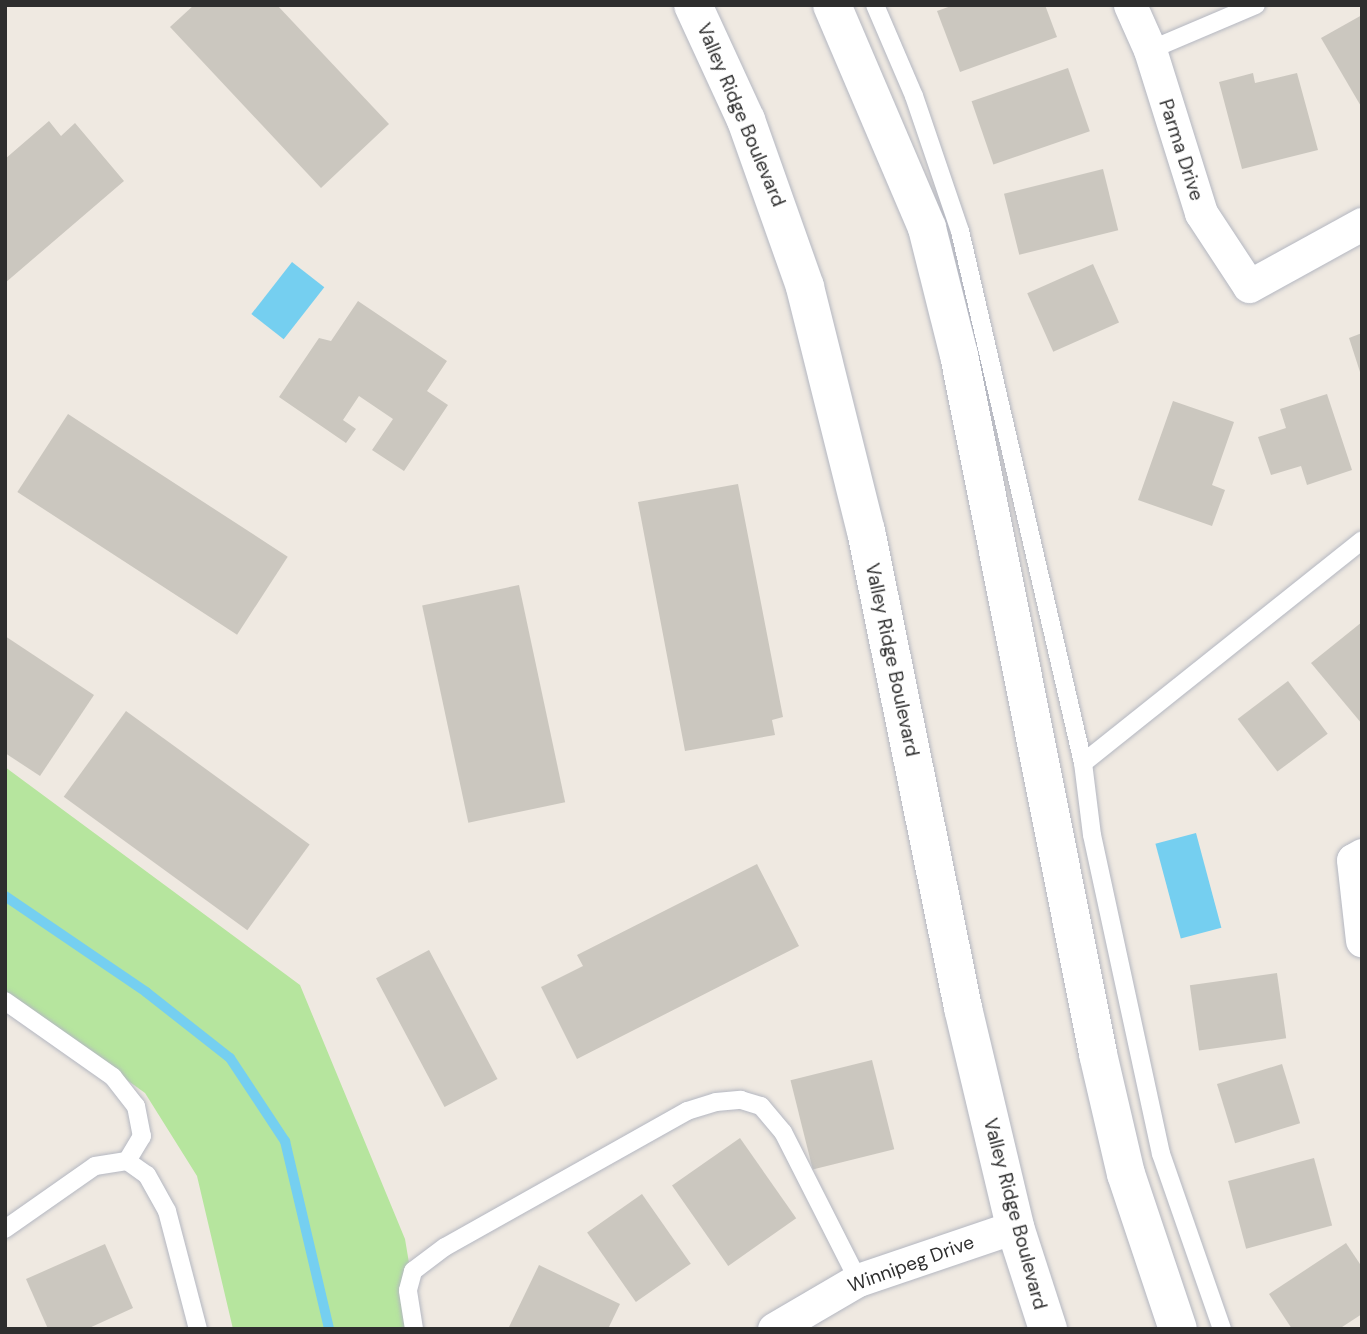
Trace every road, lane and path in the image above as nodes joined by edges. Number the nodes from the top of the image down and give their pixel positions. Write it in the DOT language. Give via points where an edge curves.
graph roads {
  1 [pos="694,5"];
  2 [pos="832,5"];
  3 [pos="875,5"];
  4 [pos="1130,5"];
  5 [pos="1256,5"];
  6 [pos="1150,50"];
  7 [pos="1362,224"];
  8 [pos="1362,540"];
  9 [pos="1083,763"];
  10 [pos="1362,855"];
  11 [pos="1362,940"];
  12 [pos="5,1001"];
  13 [pos="127,1161"];
  14 [pos="1015,1227"];
  15 [pos="5,1229"];
  16 [pos="858,1280"];
  17 [pos="198,1329"];
  18 [pos="414,1329"];
  19 [pos="774,1329"];
  20 [pos="1048,1329"];
  21 [pos="1178,1329"];
  22 [pos="1222,1329"];
  1 -- 14 [label="main road, Valley Ridge Boulevard" via="746,120 806,287 866,531 963,1008"];
  2 -- 21 [label="main road" via="929,239 959,355 1098,1054 1126,1174"];
  3 -- 9 [label="lane" via="914,96 960,231"];
  4 -- 6 [label="street, Parma Drive"];
  5 -- 6 [label="lane"];
  6 -- 7 [label="street, Parma Drive" via="1201,213 1249,286"];
  8 -- 9 [label="lane"];
  9 -- 22 [label="lane" via="1092,835 1161,1154"];
  10 -- 11 [label="street" via="1353,860"];
  12 -- 13 [label="lane" via="121,1086 136,1106 142,1136"];
  13 -- 15 [label="lane" via="95,1166"];
  13 -- 17 [label="lane" via="147,1175 167,1211"];
  14 -- 16 [label="street, Winnipeg Drive"];
  14 -- 20 [label="main road, Valley Ridge Boulevard"];
  16 -- 18 [label="lane" via="783,1132 761,1106 741,1100 716,1102 687,1111 445,1247 413,1271 408,1290"];
  16 -- 19 [label="street, Winnipeg Drive"];
}
